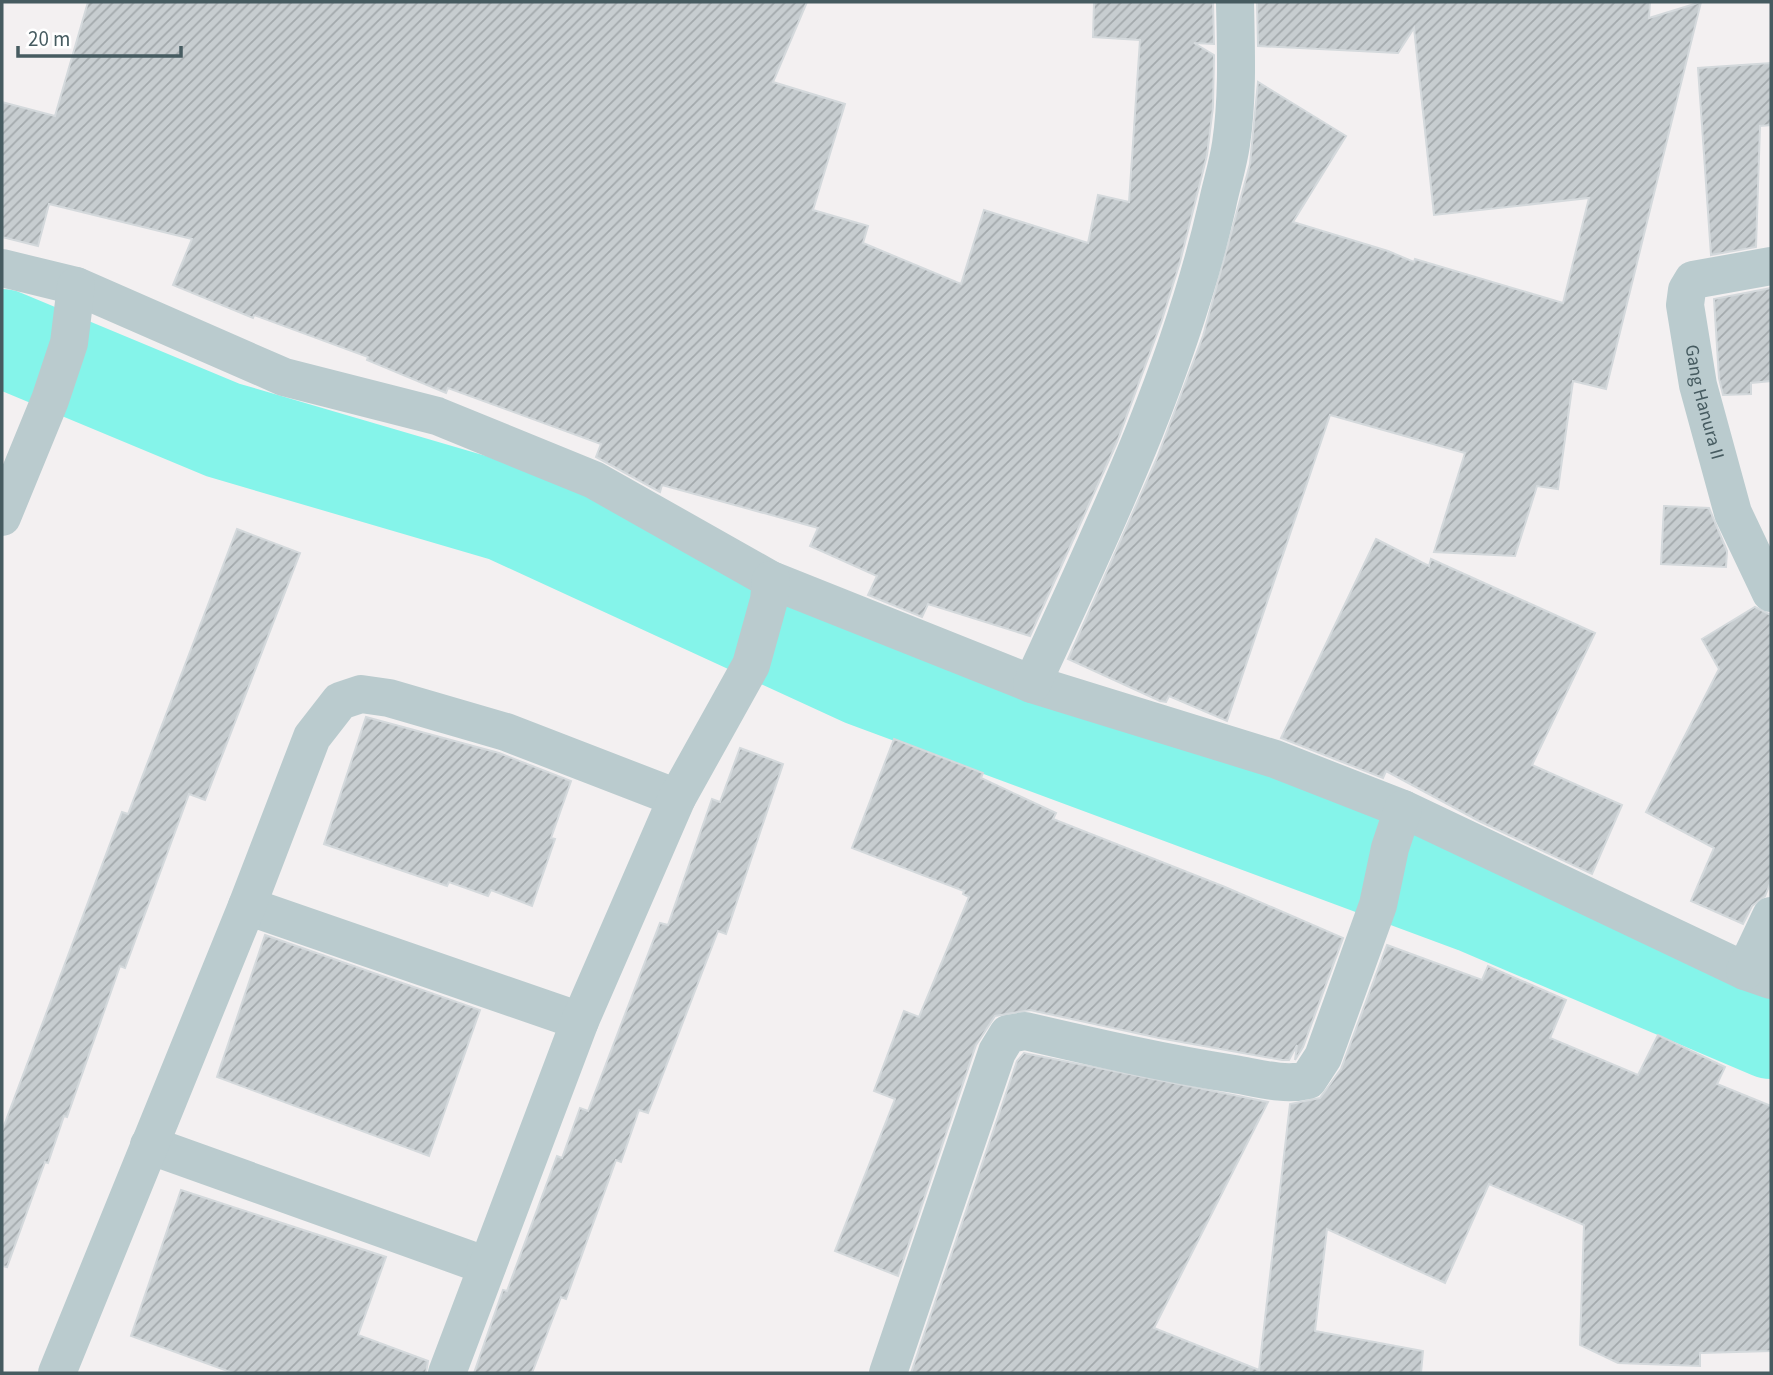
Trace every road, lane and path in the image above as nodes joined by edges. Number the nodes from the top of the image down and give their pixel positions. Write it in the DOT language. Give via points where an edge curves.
graph roads {
  1 [pos="1235,2"];
  2 [pos="1771,266"];
  3 [pos="2,268"];
  4 [pos="76,286"];
  5 [pos="2,517"];
  6 [pos="770,590"];
  7 [pos="1771,593"];
  8 [pos="1032,684"];
  9 [pos="677,798"];
  10 [pos="1403,809"];
  11 [pos="247,906"];
  12 [pos="1771,916"];
  13 [pos="1758,976"];
  14 [pos="580,1021"];
  15 [pos="149,1145"];
  16 [pos="487,1266"];
  17 [pos="63,1371"];
  18 [pos="447,1373"];
  19 [pos="888,1373"];
  1 -- 8 [label="street" via="1237,70 1231,145 1196,289 1177,348 1099,539"];
  2 -- 7 [label="street, Gang Hanura II" via="1693,280 1686,290 1685,305 1698,386 1733,513"];
  3 -- 4 [label="street"];
  4 -- 5 [label="street" via="69,343"];
  4 -- 6 [label="street" via="284,377 437,416 594,480"];
  6 -- 8 [label="street"];
  6 -- 9 [label="street" via="751,665"];
  8 -- 10 [label="street" via="1275,759"];
  9 -- 11 [label="street" via="506,732 361,694 340,701 312,737"];
  9 -- 14 [label="street"];
  10 -- 13 [label="street"];
  10 -- 19 [label="street" via="1378,905 1322,1057 1308,1080 1294,1083 1168,1064 1025,1031 1008,1034 997,1052"];
  11 -- 14 [label="street"];
  11 -- 15 [label="street"];
  12 -- 13 [label="street"];
  14 -- 16 [label="street"];
  15 -- 16 [label="street"];
  15 -- 17 [label="street"];
  16 -- 18 [label="street"];
}
